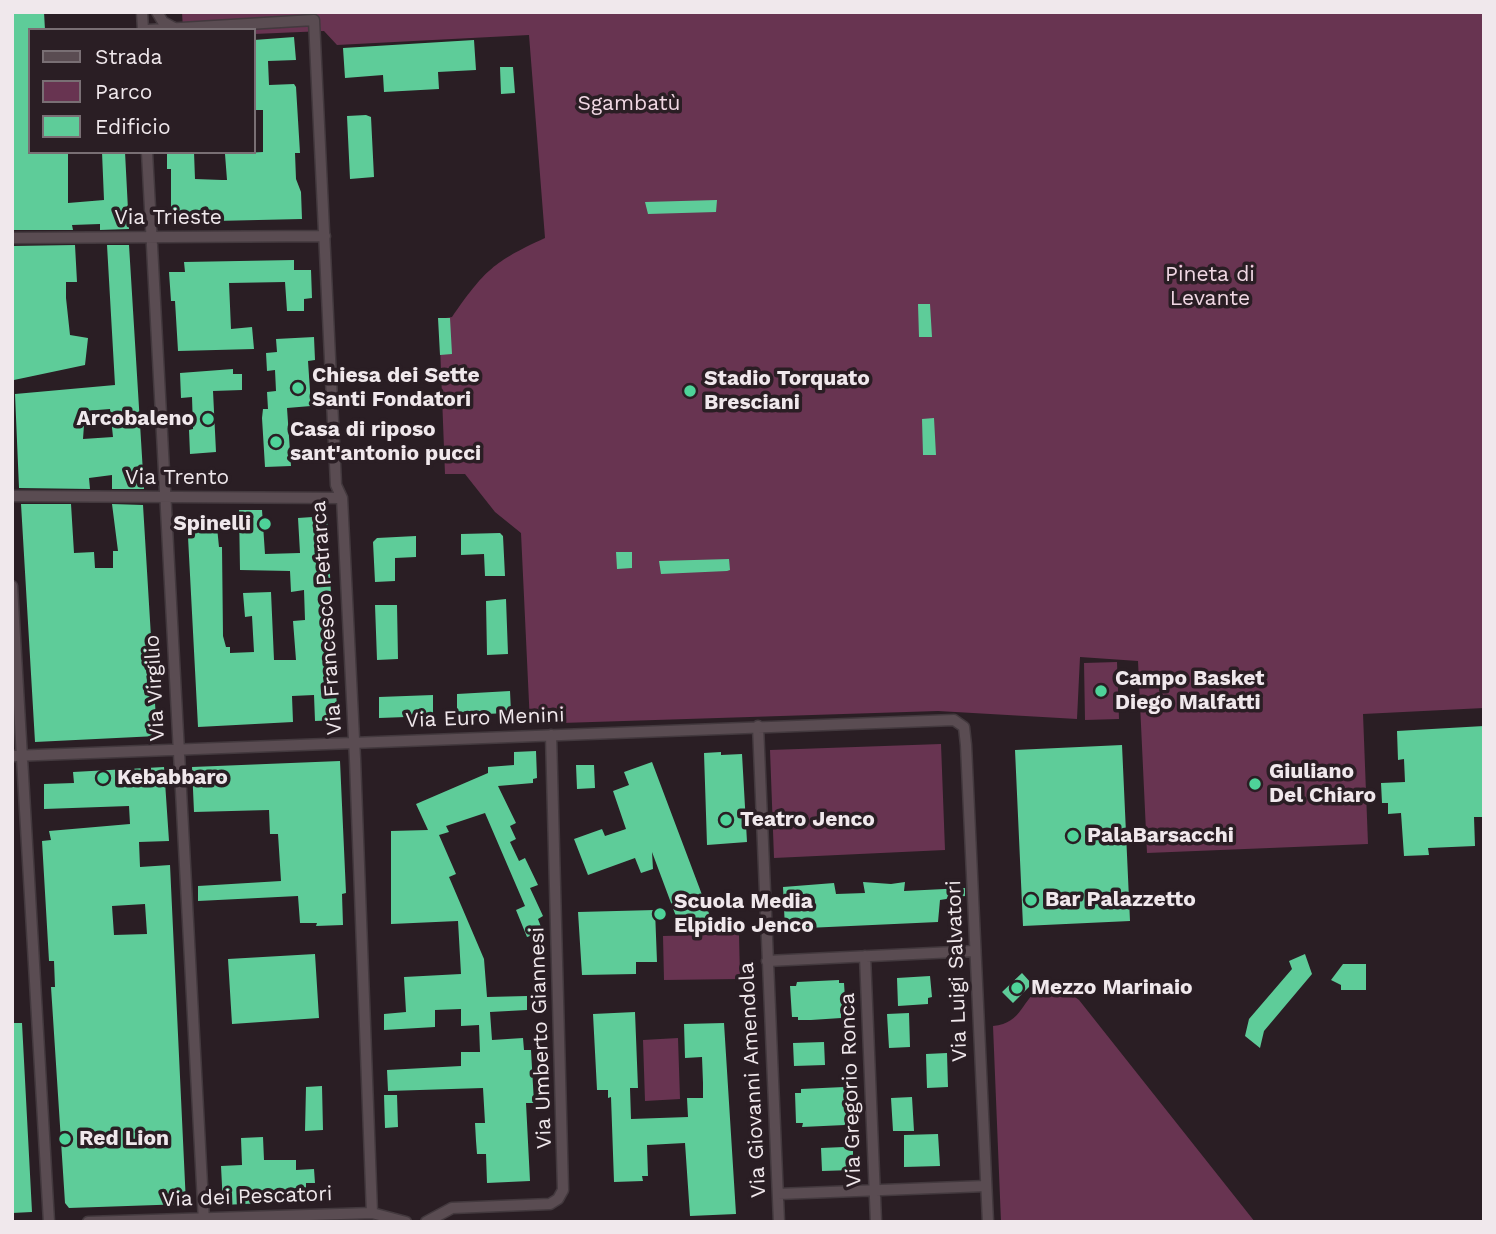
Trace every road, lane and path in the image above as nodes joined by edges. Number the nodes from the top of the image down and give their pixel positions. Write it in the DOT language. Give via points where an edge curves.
graph roads {
  1 [pos="157,12"];
  2 [pos="174,28"];
  3 [pos="148,154"];
  4 [pos="325,236"];
  5 [pos="151,237"];
  6 [pos="12,238"];
  7 [pos="12,496"];
  8 [pos="164,497"];
  9 [pos="342,498"];
  10 [pos="12,586"];
  11 [pos="958,722"];
  12 [pos="758,726"];
  13 [pos="551,735"];
  14 [pos="353,742"];
  15 [pos="178,750"];
  16 [pos="17,756"];
  17 [pos="975,951"];
  18 [pos="865,956"];
  19 [pos="767,961"];
  20 [pos="986,1186"];
  21 [pos="875,1191"];
  22 [pos="778,1194"];
  23 [pos="372,1213"];
  24 [pos="204,1219"];
  25 [pos="49,1222"];
  26 [pos="88,1222"];
  27 [pos="406,1222"];
  28 [pos="426,1222"];
  29 [pos="779,1222"];
  30 [pos="876,1222"];
  31 [pos="988,1222"];
  1 -- 2 [label="street"];
  2 -- 4 [label="street, Via Francesco Petrarca" via="314,20"];
  3 -- 5 [label="street, Via Virgilio"];
  4 -- 5 [label="street, Via Trieste"];
  4 -- 9 [label="street, Via Francesco Petrarca" via="336,485"];
  5 -- 6 [label="street, Via Trieste"];
  5 -- 8 [label="street, Via Virgilio"];
  7 -- 8 [label="street, Via Trento"];
  8 -- 9 [label="street, Via Trento"];
  8 -- 15 [label="street, Via Virgilio"];
  9 -- 14 [label="street, Via Francesco Petrarca"];
  10 -- 16 [label="street"];
  11 -- 12 [label="street, Via Euro Menini" via="942,718"];
  11 -- 17 [label="street, Via Luigi Salvatori" via="964,727 966,745"];
  12 -- 13 [label="street, Via Euro Menini"];
  12 -- 19 [label="street, Via Giovanni Amendola"];
  13 -- 14 [label="street, Via Euro Menini"];
  13 -- 28 [label="street, Via Umberto Giannesi" via="563,1190 550,1204 452,1208"];
  14 -- 15 [label="street, Via Euro Menini"];
  14 -- 23 [label="street, Via Francesco Petrarca"];
  15 -- 16 [label="street, Via Euro Menini"];
  15 -- 24 [label="street, Via Virgilio"];
  16 -- 25 [label="street"];
  17 -- 18 [label="street"];
  17 -- 20 [label="street, Via Luigi Salvatori"];
  18 -- 19 [label="street"];
  18 -- 21 [label="street, Via Gregorio Ronca"];
  19 -- 22 [label="street, Via Giovanni Amendola"];
  20 -- 21 [label="street"];
  20 -- 31 [label="street, Via Luigi Salvatori"];
  21 -- 22 [label="street"];
  21 -- 30 [label="street, Via Gregorio Ronca"];
  22 -- 29 [label="street, Via Giovanni Amendola"];
  23 -- 24 [label="street, Via dei Pescatori"];
  23 -- 27 [label="street, Via dei Pescatori"];
  24 -- 26 [label="street, Via dei Pescatori"];
}
